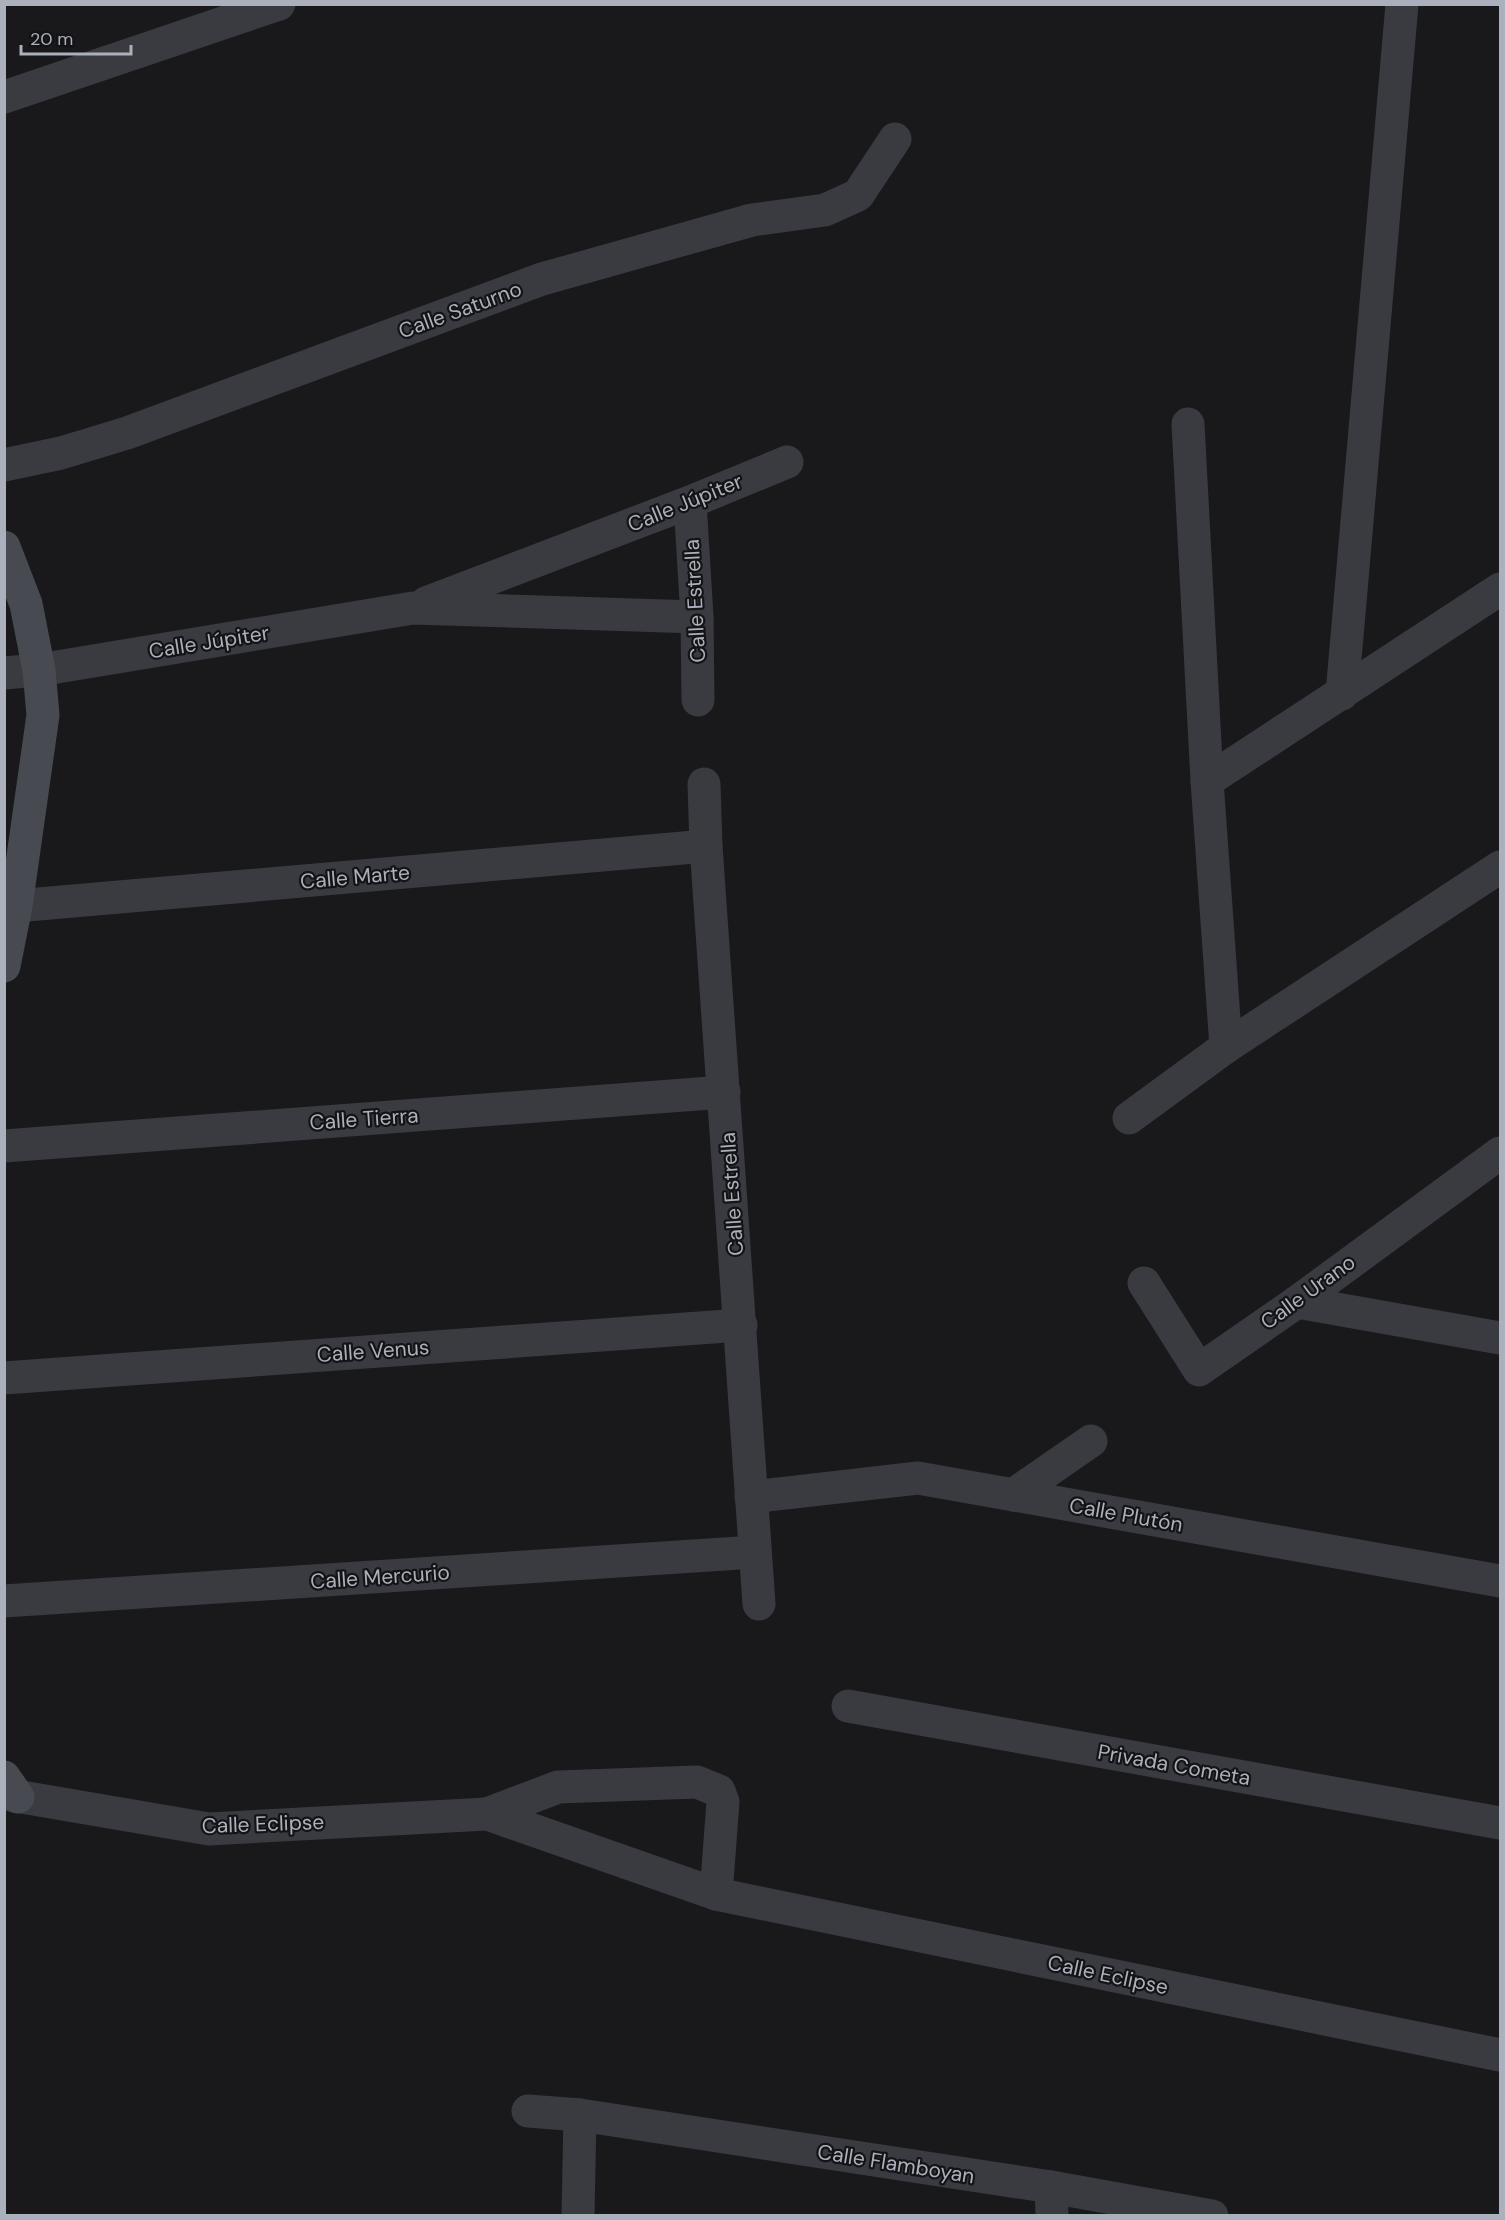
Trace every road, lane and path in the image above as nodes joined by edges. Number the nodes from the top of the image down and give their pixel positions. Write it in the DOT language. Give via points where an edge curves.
graph roads {
  1 [pos="279,4"];
  2 [pos="1402,4"];
  3 [pos="4,97"];
  4 [pos="895,139"];
  5 [pos="1188,423"];
  6 [pos="787,462"];
  7 [pos="4,465"];
  8 [pos="690,502"];
  9 [pos="4,547"];
  10 [pos="1500,589"];
  11 [pos="413,608"];
  12 [pos="697,617"];
  13 [pos="39,670"];
  14 [pos="4,674"];
  15 [pos="1342,694"];
  16 [pos="698,700"];
  17 [pos="1207,781"];
  18 [pos="704,784"];
  19 [pos="706,846"];
  20 [pos="1500,867"];
  21 [pos="10,907"];
  22 [pos="4,966"];
  23 [pos="1226,1047"];
  24 [pos="724,1092"];
  25 [pos="1129,1118"];
  26 [pos="4,1146"];
  27 [pos="1500,1153"];
  28 [pos="1144,1283"];
  29 [pos="1297,1302"];
  30 [pos="741,1324"];
  31 [pos="1500,1338"];
  32 [pos="4,1378"];
  33 [pos="1091,1442"];
  34 [pos="1013,1495"];
  35 [pos="751,1497"];
  36 [pos="755,1552"];
  37 [pos="1500,1581"];
  38 [pos="4,1601"];
  39 [pos="759,1605"];
  40 [pos="848,1706"];
  41 [pos="9,1789"];
  42 [pos="487,1814"];
  43 [pos="1500,1823"];
  44 [pos="716,1894"];
  45 [pos="1500,2055"];
  46 [pos="528,2111"];
  47 [pos="580,2115"];
  48 [pos="1051,2201"];
  49 [pos="578,2216"];
  50 [pos="1212,2216"];
  1 -- 3 [label="street"];
  2 -- 15 [label="street"];
  4 -- 7 [label="street, Calle Saturno" via="858,195 825,210 752,220 542,279 127,433"];
  5 -- 17 [label="street"];
  6 -- 8 [label="street, Calle Júpiter"];
  8 -- 11 [label="street, Calle Júpiter"];
  8 -- 12 [label="street, Calle Estrella"];
  9 -- 13 [label="street" via="26,604"];
  10 -- 15 [label="street"];
  11 -- 12 [label="street, Calle Júpiter"];
  11 -- 13 [label="street, Calle Júpiter"];
  12 -- 16 [label="street, Calle Estrella"];
  13 -- 14 [label="street, Calle Júpiter"];
  13 -- 21 [label="street" via="43,715"];
  15 -- 17 [label="street"];
  17 -- 23 [label="street"];
  18 -- 19 [label="street, Calle Estrella"];
  19 -- 21 [label="street, Calle Marte"];
  19 -- 24 [label="street, Calle Estrella"];
  20 -- 23 [label="street"];
  21 -- 22 [label="street"];
  23 -- 25 [label="street"];
  24 -- 26 [label="street, Calle Tierra"];
  24 -- 30 [label="street, Calle Estrella"];
  27 -- 29 [label="street, Calle Urano"];
  28 -- 29 [label="street, Calle Urano" via="1199,1370"];
  29 -- 31 [label="street"];
  30 -- 32 [label="street, Calle Venus"];
  30 -- 35 [label="street, Calle Estrella"];
  33 -- 34 [label="street"];
  34 -- 35 [label="street, Calle Plutón" via="918,1478"];
  34 -- 37 [label="street, Calle Plutón"];
  35 -- 36 [label="street, Calle Estrella"];
  36 -- 38 [label="street, Calle Mercurio"];
  36 -- 39 [label="street, Calle Estrella"];
  40 -- 43 [label="street, Privada Cometa"];
  41 -- 42 [label="street, Calle Eclipse" via="209,1829"];
  42 -- 44 [label="street, Calle Eclipse"];
  42 -- 44 [label="street, Calle Eclipse" via="558,1787 697,1782 719,1791 723,1802"];
  44 -- 45 [label="street, Calle Eclipse"];
  46 -- 47 [label="street, Calle Flamboyan"];
  47 -- 48 [label="street, Calle Flamboyan"];
  47 -- 49 [label="street"];
  48 -- 50 [label="street, Calle Flamboyan"];
}
